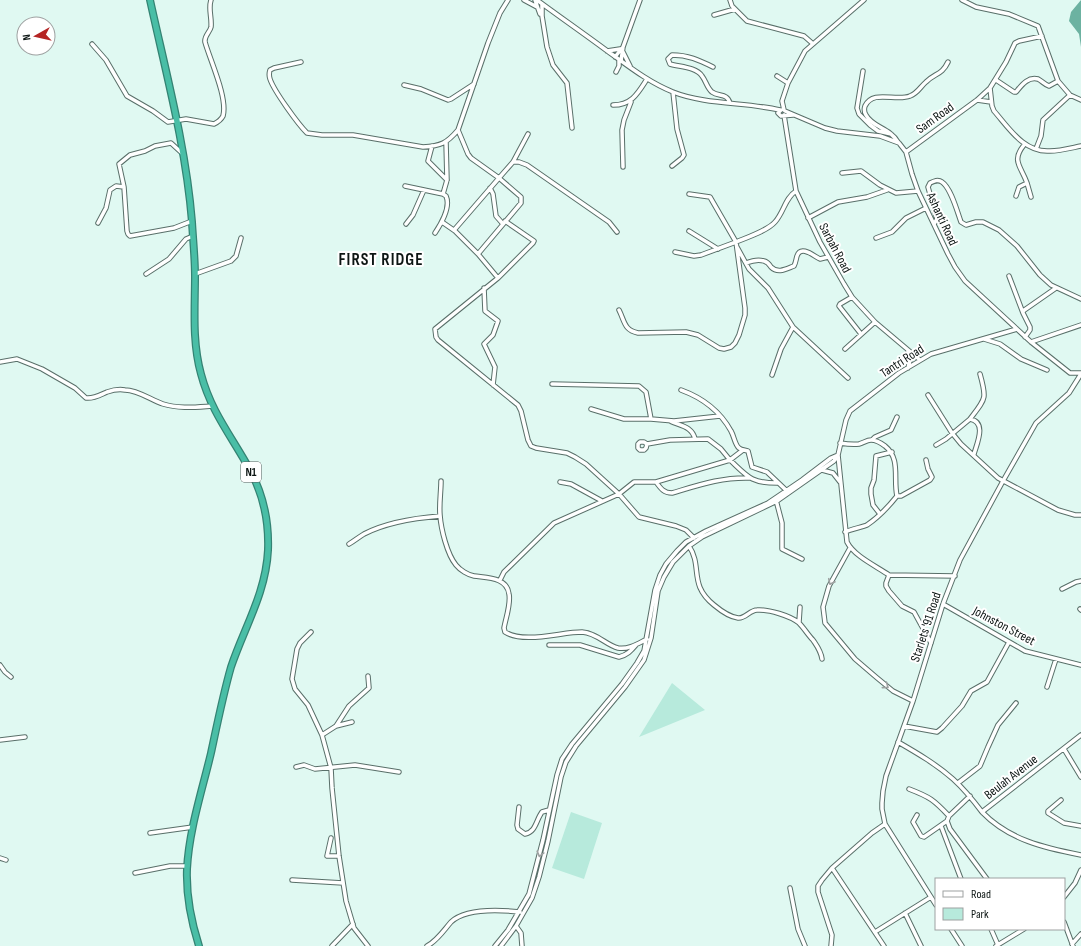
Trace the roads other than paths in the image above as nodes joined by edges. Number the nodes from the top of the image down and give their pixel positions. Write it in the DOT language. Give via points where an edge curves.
graph roads {
  1 [pos="150,0"];
  2 [pos="211,0"];
  3 [pos="508,0"];
  4 [pos="524,0"];
  5 [pos="536,0"];
  6 [pos="640,0"];
  7 [pos="730,0"];
  8 [pos="864,0"];
  9 [pos="962,0"];
  10 [pos="542,4"];
  11 [pos="537,7"];
  12 [pos="736,9"];
  13 [pos="542,16"];
  14 [pos="714,16"];
  15 [pos="1042,36"];
  16 [pos="812,43"];
  17 [pos="92,44"];
  18 [pos="622,49"];
  19 [pos="606,51"];
  20 [pos="615,57"];
  21 [pos="620,61"];
  22 [pos="301,62"];
  23 [pos="948,62"];
  24 [pos="630,67"];
  25 [pos="713,67"];
  26 [pos="863,71"];
  27 [pos="616,72"];
  28 [pos="777,76"];
  29 [pos="647,78"];
  30 [pos="996,80"];
  31 [pos="1058,81"];
  32 [pos="788,83"];
  33 [pos="474,84"];
  34 [pos="404,85"];
  35 [pos="990,88"];
  36 [pos="673,92"];
  37 [pos="1070,95"];
  38 [pos="977,100"];
  39 [pos="1081,100"];
  40 [pos="630,102"];
  41 [pos="991,102"];
  42 [pos="730,103"];
  43 [pos="613,105"];
  44 [pos="782,113"];
  45 [pos="177,121"];
  46 [pos="572,128"];
  47 [pos="458,130"];
  48 [pos="528,134"];
  49 [pos="894,135"];
  50 [pos="446,142"];
  51 [pos="899,143"];
  52 [pos="1024,145"];
  53 [pos="432,146"];
  54 [pos="1081,146"];
  55 [pos="1036,149"];
  56 [pos="906,152"];
  57 [pos="183,154"];
  58 [pos="513,162"];
  59 [pos="672,166"];
  60 [pos="623,167"];
  61 [pos="842,173"];
  62 [pos="499,178"];
  63 [pos="447,180"];
  64 [pos="1027,183"];
  65 [pos="405,186"];
  66 [pos="124,187"];
  67 [pos="490,188"];
  68 [pos="424,190"];
  69 [pos="888,190"];
  70 [pos="796,191"];
  71 [pos="918,191"];
  72 [pos="443,194"];
  73 [pos="688,194"];
  74 [pos="1016,196"];
  75 [pos="1031,197"];
  76 [pos="926,208"];
  77 [pos="808,218"];
  78 [pos="192,221"];
  79 [pos="442,222"];
  80 [pos="504,222"];
  81 [pos="98,223"];
  82 [pos="406,224"];
  83 [pos="934,224"];
  84 [pos="455,231"];
  85 [pos="689,231"];
  86 [pos="617,232"];
  87 [pos="435,233"];
  88 [pos="193,236"];
  89 [pos="242,238"];
  90 [pos="876,238"];
  91 [pos="737,244"];
  92 [pos="718,249"];
  93 [pos="675,252"];
  94 [pos="478,254"];
  95 [pos="828,257"];
  96 [pos="746,263"];
  97 [pos="146,274"];
  98 [pos="195,274"];
  99 [pos="1009,276"];
  100 [pos="498,278"];
  101 [pos="484,288"];
  102 [pos="1056,288"];
  103 [pos="852,297"];
  104 [pos="1081,299"];
  105 [pos="619,310"];
  106 [pos="1023,311"];
  107 [pos="875,322"];
  108 [pos="1081,325"];
  109 [pos="793,327"];
  110 [pos="1017,329"];
  111 [pos="862,334"];
  112 [pos="1025,337"];
  113 [pos="1042,338"];
  114 [pos="983,339"];
  115 [pos="1031,342"];
  116 [pos="845,349"];
  117 [pos="1042,350"];
  118 [pos="908,351"];
  119 [pos="920,360"];
  120 [pos="0,362"];
  121 [pos="908,368"];
  122 [pos="1047,370"];
  123 [pos="1081,373"];
  124 [pos="980,374"];
  125 [pos="1070,374"];
  126 [pos="772,375"];
  127 [pos="848,378"];
  128 [pos="1077,381"];
  129 [pos="552,384"];
  130 [pos="493,385"];
  131 [pos="681,390"];
  132 [pos="928,395"];
  133 [pos="212,406"];
  134 [pos="591,410"];
  135 [pos="720,416"];
  136 [pos="897,418"];
  137 [pos="651,419"];
  138 [pos="970,419"];
  139 [pos="669,421"];
  140 [pos="952,434"];
  141 [pos="695,439"];
  142 [pos="872,440"];
  143 [pos="840,443"];
  144 [pos="646,444"];
  145 [pos="936,445"];
  146 [pos="743,450"];
  147 [pos="892,452"];
  148 [pos="974,454"];
  149 [pos="838,455"];
  150 [pos="730,460"];
  151 [pos="926,460"];
  152 [pos="822,470"];
  153 [pos="750,478"];
  154 [pos="441,481"];
  155 [pos="1003,481"];
  156 [pos="560,482"];
  157 [pos="656,482"];
  158 [pos="777,483"];
  159 [pos="840,483"];
  160 [pos="788,492"];
  161 [pos="619,494"];
  162 [pos="898,496"];
  163 [pos="776,500"];
  164 [pos="602,502"];
  165 [pos="880,514"];
  166 [pos="1081,515"];
  167 [pos="440,516"];
  168 [pos="845,532"];
  169 [pos="694,538"];
  170 [pos="349,544"];
  171 [pos="689,546"];
  172 [pos="850,548"];
  173 [pos="802,559"];
  174 [pos="889,575"];
  175 [pos="955,576"];
  176 [pos="500,580"];
  177 [pos="1081,581"];
  178 [pos="1062,589"];
  179 [pos="943,604"];
  180 [pos="800,607"];
  181 [pos="799,622"];
  182 [pos="311,632"];
  183 [pos="649,639"];
  184 [pos="931,642"];
  185 [pos="1009,642"];
  186 [pos="637,644"];
  187 [pos="549,645"];
  188 [pos="822,659"];
  189 [pos="1056,659"];
  190 [pos="0,665"];
  191 [pos="1081,665"];
  192 [pos="368,676"];
  193 [pos="11,677"];
  194 [pos="1047,688"];
  195 [pos="913,701"];
  196 [pos="1016,702"];
  197 [pos="352,722"];
  198 [pos="336,726"];
  199 [pos="904,726"];
  200 [pos="322,735"];
  201 [pos="1081,735"];
  202 [pos="25,737"];
  203 [pos="0,740"];
  204 [pos="898,742"];
  205 [pos="1064,749"];
  206 [pos="296,767"];
  207 [pos="331,768"];
  208 [pos="400,772"];
  209 [pos="1081,777"];
  210 [pos="958,783"];
  211 [pos="910,790"];
  212 [pos="970,796"];
  213 [pos="1061,800"];
  214 [pos="519,807"];
  215 [pos="549,810"];
  216 [pos="982,812"];
  217 [pos="917,815"];
  218 [pos="949,816"];
  219 [pos="947,822"];
  220 [pos="885,824"];
  221 [pos="941,826"];
  222 [pos="1081,826"];
  223 [pos="193,827"];
  224 [pos="150,833"];
  225 [pos="331,838"];
  226 [pos="1081,855"];
  227 [pos="339,856"];
  228 [pos="0,858"];
  229 [pos="6,860"];
  230 [pos="188,866"];
  231 [pos="832,868"];
  232 [pos="1081,870"];
  233 [pos="135,873"];
  234 [pos="961,878"];
  235 [pos="986,878"];
  236 [pos="292,880"];
  237 [pos="343,882"];
  238 [pos="790,888"];
  239 [pos="1065,896"];
  240 [pos="931,897"];
  241 [pos="529,899"];
  242 [pos="935,903"];
  243 [pos="520,912"];
  244 [pos="905,913"];
  245 [pos="353,924"];
  246 [pos="1065,925"];
  247 [pos="516,926"];
  248 [pos="952,930"];
  249 [pos="991,930"];
  250 [pos="1022,930"];
  251 [pos="510,931"];
  252 [pos="875,932"];
  253 [pos="1081,934"];
  254 [pos="522,936"];
  255 [pos="1073,945"];
  256 [pos="199,946"];
  257 [pos="332,946"];
  258 [pos="368,946"];
  259 [pos="427,946"];
  260 [pos="495,946"];
  261 [pos="501,946"];
  262 [pos="522,946"];
  263 [pos="805,946"];
  264 [pos="831,946"];
  265 [pos="884,946"];
  266 [pos="921,946"];
  267 [pos="962,946"];
  268 [pos="997,946"];
  1 -- 45 [label="highway, N1"];
  2 -- 45 [label="street" via="210,28 204,38 223,96 223,114 220,121 214,124 186,119"];
  3 -- 33 [label="street" via="500,13"];
  4 -- 11 [label="street"];
  5 -- 10 [label="street"];
  5 -- 11 [label="street"];
  6 -- 18 [label="street"];
  7 -- 12 [label="street"];
  8 -- 16 [label="street"];
  9 -- 15 [label="street" via="976,7 1009,14 1036,25 1040,28"];
  10 -- 13 [label="street"];
  10 -- 19 [label="street"];
  11 -- 13 [label="street"];
  12 -- 14 [label="street"];
  12 -- 16 [label="street" via="747,21 804,36"];
  13 -- 46 [label="street" via="553,65 567,83"];
  15 -- 30 [label="street, Sam Road" via="1015,44"];
  15 -- 31 [label="street"];
  16 -- 32 [label="street"];
  17 -- 45 [label="street" via="106,60 129,98 166,121"];
  18 -- 19 [label="street"];
  18 -- 20 [label="street"];
  18 -- 21 [label="street"];
  18 -- 24 [label="street"];
  19 -- 20 [label="street"];
  20 -- 21 [label="street"];
  21 -- 24 [label="street"];
  21 -- 27 [label="street"];
  22 -- 53 [label="street" via="270,70 269,78 307,133 353,135 423,147"];
  23 -- 49 [label="street" via="942,72 926,81 909,97 875,97 866,104 864,109 869,120"];
  24 -- 29 [label="street"];
  25 -- 42 [label="street" via="685,56 672,55 668,60 670,64 696,70 711,91 726,96"];
  26 -- 49 [label="street" via="857,104 859,114 878,131"];
  28 -- 32 [label="street"];
  29 -- 36 [label="street"];
  29 -- 40 [label="street"];
  30 -- 31 [label="street" via="1014,92 1031,79 1038,79 1049,86"];
  30 -- 35 [label="street, Sam Road"];
  31 -- 37 [label="street"];
  32 -- 44 [label="street" via="782,101"];
  33 -- 34 [label="street" via="448,100"];
  33 -- 47 [label="street"];
  35 -- 38 [label="street, Sam Road"];
  35 -- 41 [label="street"];
  36 -- 42 [label="street"];
  36 -- 59 [label="street" via="677,129 684,155"];
  37 -- 39 [label="street"];
  37 -- 55 [label="street" via="1043,120"];
  38 -- 41 [label="street"];
  38 -- 56 [label="street, Sam Road"];
  40 -- 43 [label="street"];
  40 -- 60 [label="street" via="622,130"];
  41 -- 52 [label="street" via="994,111"];
  42 -- 44 [label="street" via="761,106"];
  44 -- 51 [label="street" via="794,115 825,128 880,136"];
  44 -- 70 [label="street, Sarbah Road"];
  45 -- 57 [label="highway, N1"];
  47 -- 50 [label="street"];
  47 -- 62 [label="street" via="471,158"];
  48 -- 58 [label="street"];
  49 -- 51 [label="street, Ashanti Road"];
  50 -- 53 [label="street"];
  50 -- 63 [label="street"];
  51 -- 56 [label="street, Ashanti Road"];
  52 -- 55 [label="street"];
  52 -- 64 [label="street" via="1017,160"];
  53 -- 63 [label="street" via="428,162"];
  54 -- 55 [label="street" via="1050,152"];
  56 -- 71 [label="street, Ashanti Road"];
  57 -- 66 [label="street" via="170,143 130,156 119,164"];
  57 -- 78 [label="highway, N1"];
  58 -- 62 [label="street"];
  58 -- 86 [label="street" via="527,165 609,222"];
  61 -- 69 [label="street" via="861,171"];
  62 -- 67 [label="street"];
  62 -- 80 [label="street" via="522,200"];
  63 -- 72 [label="street"];
  64 -- 74 [label="street" via="1019,186"];
  64 -- 75 [label="street"];
  65 -- 68 [label="street"];
  66 -- 78 [label="street" via="129,235 174,228"];
  66 -- 81 [label="street" via="116,186 110,190 106,208"];
  67 -- 80 [label="street" via="496,216"];
  67 -- 84 [label="street"];
  68 -- 72 [label="street"];
  68 -- 82 [label="street"];
  69 -- 71 [label="street" via="899,193"];
  69 -- 77 [label="street" via="838,202"];
  70 -- 77 [label="street, Sarbah Road"];
  70 -- 91 [label="street" via="789,197 775,222"];
  71 -- 76 [label="street, Ashanti Road"];
  72 -- 79 [label="street" via="448,200"];
  73 -- 91 [label="street" via="710,197"];
  76 -- 83 [label="street, Ashanti Road"];
  76 -- 90 [label="street" via="906,218 892,232"];
  77 -- 95 [label="street, Sarbah Road"];
  78 -- 88 [label="highway, N1"];
  79 -- 84 [label="street"];
  79 -- 87 [label="street"];
  80 -- 94 [label="street"];
  80 -- 100 [label="street" via="534,241 532,246"];
  83 -- 102 [label="street" via="937,219 928,187 930,183 938,180 949,191 961,222 966,225 983,222 999,230 1017,246 1040,275"];
  83 -- 110 [label="street, Ashanti Road" via="952,261 966,281"];
  84 -- 94 [label="street"];
  85 -- 92 [label="street"];
  88 -- 97 [label="street" via="187,238 169,259"];
  88 -- 98 [label="highway, N1"];
  89 -- 98 [label="street" via="236,256 231,261"];
  91 -- 92 [label="street"];
  91 -- 96 [label="street"];
  91 -- 105 [label="street" via="746,308 739,335 730,347 719,348 698,335 686,332 632,332 625,326"];
  92 -- 93 [label="street" via="694,256"];
  94 -- 100 [label="street"];
  95 -- 96 [label="street" via="820,259 809,252 801,252 794,266 782,271 776,270 762,260"];
  95 -- 103 [label="street, Sarbah Road"];
  96 -- 109 [label="street" via="768,288"];
  98 -- 133 [label="highway, N1" via="195,332 198,360"];
  99 -- 106 [label="street"];
  100 -- 101 [label="street"];
  101 -- 130 [label="street" via="485,311 498,321 493,335 484,344 496,367"];
  101 -- 130 [label="street" via="435,329 435,333 438,340"];
  102 -- 104 [label="street"];
  102 -- 106 [label="street"];
  103 -- 107 [label="street, Sarbah Road"];
  103 -- 111 [label="street" via="839,306"];
  106 -- 112 [label="street" via="1031,329"];
  107 -- 111 [label="street"];
  107 -- 118 [label="street, Sarbah Road"];
  108 -- 113 [label="street"];
  109 -- 126 [label="street" via="781,349"];
  109 -- 127 [label="street"];
  110 -- 112 [label="street, Ashanti Road"];
  110 -- 114 [label="street, Tantri Road"];
  111 -- 116 [label="street"];
  112 -- 115 [label="street, Ashanti Road"];
  113 -- 115 [label="street"];
  113 -- 117 [label="street"];
  114 -- 119 [label="street, Tantri Road" via="937,351"];
  114 -- 122 [label="street" via="1000,344 1021,359"];
  115 -- 117 [label="street, Ashanti Road"];
  117 -- 125 [label="street, Ashanti Road"];
  118 -- 119 [label="street, Sarbah Road"];
  118 -- 121 [label="street"];
  119 -- 121 [label="street, Tantri Road"];
  120 -- 133 [label="street" via="17,360 42,369 75,388 86,398 94,398 108,391 125,390 173,406"];
  121 -- 143 [label="street, Tantri Road" via="850,411"];
  123 -- 125 [label="street"];
  123 -- 128 [label="street, Starlets '91 Road"];
  124 -- 138 [label="street" via="984,399"];
  125 -- 128 [label="street, Ashanti Road"];
  128 -- 155 [label="street, Starlets '91 Road" via="1069,393 1036,423"];
  129 -- 137 [label="street" via="639,386 646,392"];
  130 -- 161 [label="street" via="518,405 531,446 575,457"];
  131 -- 135 [label="street" via="701,399"];
  132 -- 140 [label="street"];
  133 -- 223 [label="highway, N1" via="260,491 267,518 268,550 260,596 231,667"];
  134 -- 137 [label="street" via="624,419"];
  135 -- 139 [label="street"];
  135 -- 146 [label="street" via="731,431 737,446"];
  136 -- 142 [label="street" via="891,430"];
  137 -- 139 [label="street"];
  138 -- 140 [label="street"];
  138 -- 148 [label="street" via="976,420 980,428"];
  139 -- 141 [label="street" via="684,426 691,431"];
  140 -- 145 [label="street"];
  140 -- 148 [label="street"];
  141 -- 144 [label="street"];
  141 -- 150 [label="street" via="711,440"];
  142 -- 143 [label="street" via="858,444"];
  142 -- 147 [label="street"];
  143 -- 149 [label="street, Tantri Road"];
  146 -- 150 [label="street"];
  146 -- 158 [label="street" via="748,451 752,467 767,472"];
  147 -- 162 [label="street"];
  147 -- 165 [label="street" via="876,456 871,494 873,505"];
  148 -- 155 [label="street"];
  149 -- 152 [label="street"];
  149 -- 159 [label="street, Tantri Road"];
  149 -- 160 [label="street"];
  150 -- 153 [label="street"];
  150 -- 157 [label="street"];
  151 -- 162 [label="street" via="932,477 930,480"];
  152 -- 159 [label="street" via="833,473"];
  152 -- 160 [label="street"];
  153 -- 157 [label="street" via="718,480 672,493 662,490"];
  153 -- 158 [label="street" via="761,483"];
  154 -- 167 [label="street"];
  155 -- 166 [label="street" via="1058,510"];
  155 -- 175 [label="street, Starlets '91 Road" via="960,560"];
  156 -- 164 [label="street" via="571,484"];
  157 -- 161 [label="street" via="634,482"];
  158 -- 160 [label="street"];
  159 -- 168 [label="street, Tantri Road"];
  160 -- 163 [label="street"];
  161 -- 164 [label="street"];
  161 -- 169 [label="street" via="639,517 686,530"];
  162 -- 165 [label="street"];
  163 -- 169 [label="street"];
  163 -- 171 [label="street"];
  163 -- 173 [label="street" via="782,528 782,549"];
  164 -- 176 [label="street" via="554,523 504,572"];
  165 -- 168 [label="street" via="866,526"];
  167 -- 170 [label="street" via="418,518 380,528 364,534"];
  167 -- 176 [label="street" via="450,557 456,566 473,576"];
  168 -- 172 [label="street, Tantri Road"];
  169 -- 183 [label="street" via="677,551 660,575 652,600"];
  171 -- 181 [label="street" via="693,551 699,588 715,606 737,618 757,610 774,612"];
  171 -- 183 [label="street" via="673,562 661,584"];
  172 -- 174 [label="street"];
  172 -- 195 [label="street, one-way" via="827,591 823,607 825,623 855,659 893,691"];
  174 -- 175 [label="street"];
  174 -- 184 [label="street" via="886,583 889,591 902,606 914,612"];
  175 -- 179 [label="street, Starlets '91 Road"];
  176 -- 186 [label="street" via="507,586 510,596 504,628 510,635 547,636 582,632 596,636 618,648"];
  177 -- 178 [label="street"];
  179 -- 184 [label="street, Starlets '91 Road"];
  179 -- 185 [label="street, Johnston Street"];
  180 -- 181 [label="street"];
  181 -- 188 [label="street" via="817,646"];
  182 -- 200 [label="street" via="297,649 292,679"];
  183 -- 186 [label="street"];
  183 -- 215 [label="street" via="637,663 622,684 562,759"];
  183 -- 241 [label="street" via="647,652 640,666 566,762 539,877"];
  184 -- 195 [label="street, Starlets '91 Road"];
  185 -- 189 [label="street, Johnston Street" via="1025,650"];
  185 -- 199 [label="street" via="987,682 971,691 962,706 937,732"];
  186 -- 187 [label="street" via="631,652 619,657 580,645"];
  189 -- 191 [label="street, Johnston Street"];
  189 -- 194 [label="street"];
  190 -- 193 [label="street"];
  192 -- 198 [label="street" via="369,688 349,706"];
  195 -- 199 [label="street, Starlets '91 Road"];
  196 -- 210 [label="street" via="998,725 980,766"];
  197 -- 198 [label="street"];
  198 -- 200 [label="street"];
  199 -- 204 [label="street, Starlets '91 Road"];
  200 -- 207 [label="street"];
  201 -- 205 [label="street, Beulah Avenue"];
  202 -- 203 [label="street"];
  204 -- 210 [label="street"];
  204 -- 220 [label="street, Starlets '91 Road" via="883,791 882,809"];
  205 -- 209 [label="street"];
  205 -- 216 [label="street, Beulah Avenue"];
  206 -- 207 [label="street" via="304,765"];
  207 -- 208 [label="street" via="355,765"];
  207 -- 227 [label="street"];
  210 -- 212 [label="street"];
  211 -- 218 [label="street" via="936,802"];
  212 -- 216 [label="street"];
  212 -- 218 [label="street"];
  213 -- 222 [label="street" via="1048,811 1048,814 1064,823"];
  214 -- 215 [label="street" via="517,825 525,834 534,829 542,812"];
  215 -- 241 [label="street, one-way"];
  216 -- 226 [label="street, Beulah Avenue" via="994,823 1027,841"];
  217 -- 221 [label="street" via="913,822 921,836 924,837"];
  218 -- 219 [label="street"];
  219 -- 221 [label="street"];
  219 -- 235 [label="street"];
  220 -- 231 [label="street"];
  220 -- 240 [label="street, Starlets '91 Road"];
  221 -- 234 [label="street"];
  223 -- 224 [label="street"];
  223 -- 230 [label="highway, N1"];
  225 -- 227 [label="street" via="327,856"];
  227 -- 237 [label="street"];
  228 -- 229 [label="street"];
  230 -- 233 [label="street" via="170,866"];
  230 -- 256 [label="highway, N1" via="189,905"];
  231 -- 252 [label="street"];
  231 -- 264 [label="street" via="818,886 832,935"];
  232 -- 239 [label="street"];
  236 -- 237 [label="street"];
  237 -- 245 [label="street"];
  238 -- 263 [label="street" via="798,929"];
  240 -- 242 [label="street, Starlets '91 Road"];
  240 -- 244 [label="street"];
  241 -- 243 [label="street"];
  241 -- 247 [label="street"];
  243 -- 251 [label="street"];
  243 -- 259 [label="street" via="463,914"];
  244 -- 252 [label="street"];
  244 -- 266 [label="street"];
  245 -- 257 [label="street"];
  245 -- 258 [label="street"];
  246 -- 255 [label="street"];
  247 -- 251 [label="street"];
  247 -- 254 [label="street"];
  248 -- 267 [label="street"];
  249 -- 268 [label="street"];
  250 -- 268 [label="street"];
  251 -- 254 [label="street"];
  251 -- 260 [label="street"];
  251 -- 261 [label="street"];
  252 -- 265 [label="street"];
  253 -- 255 [label="street"];
  254 -- 262 [label="street"];
}
